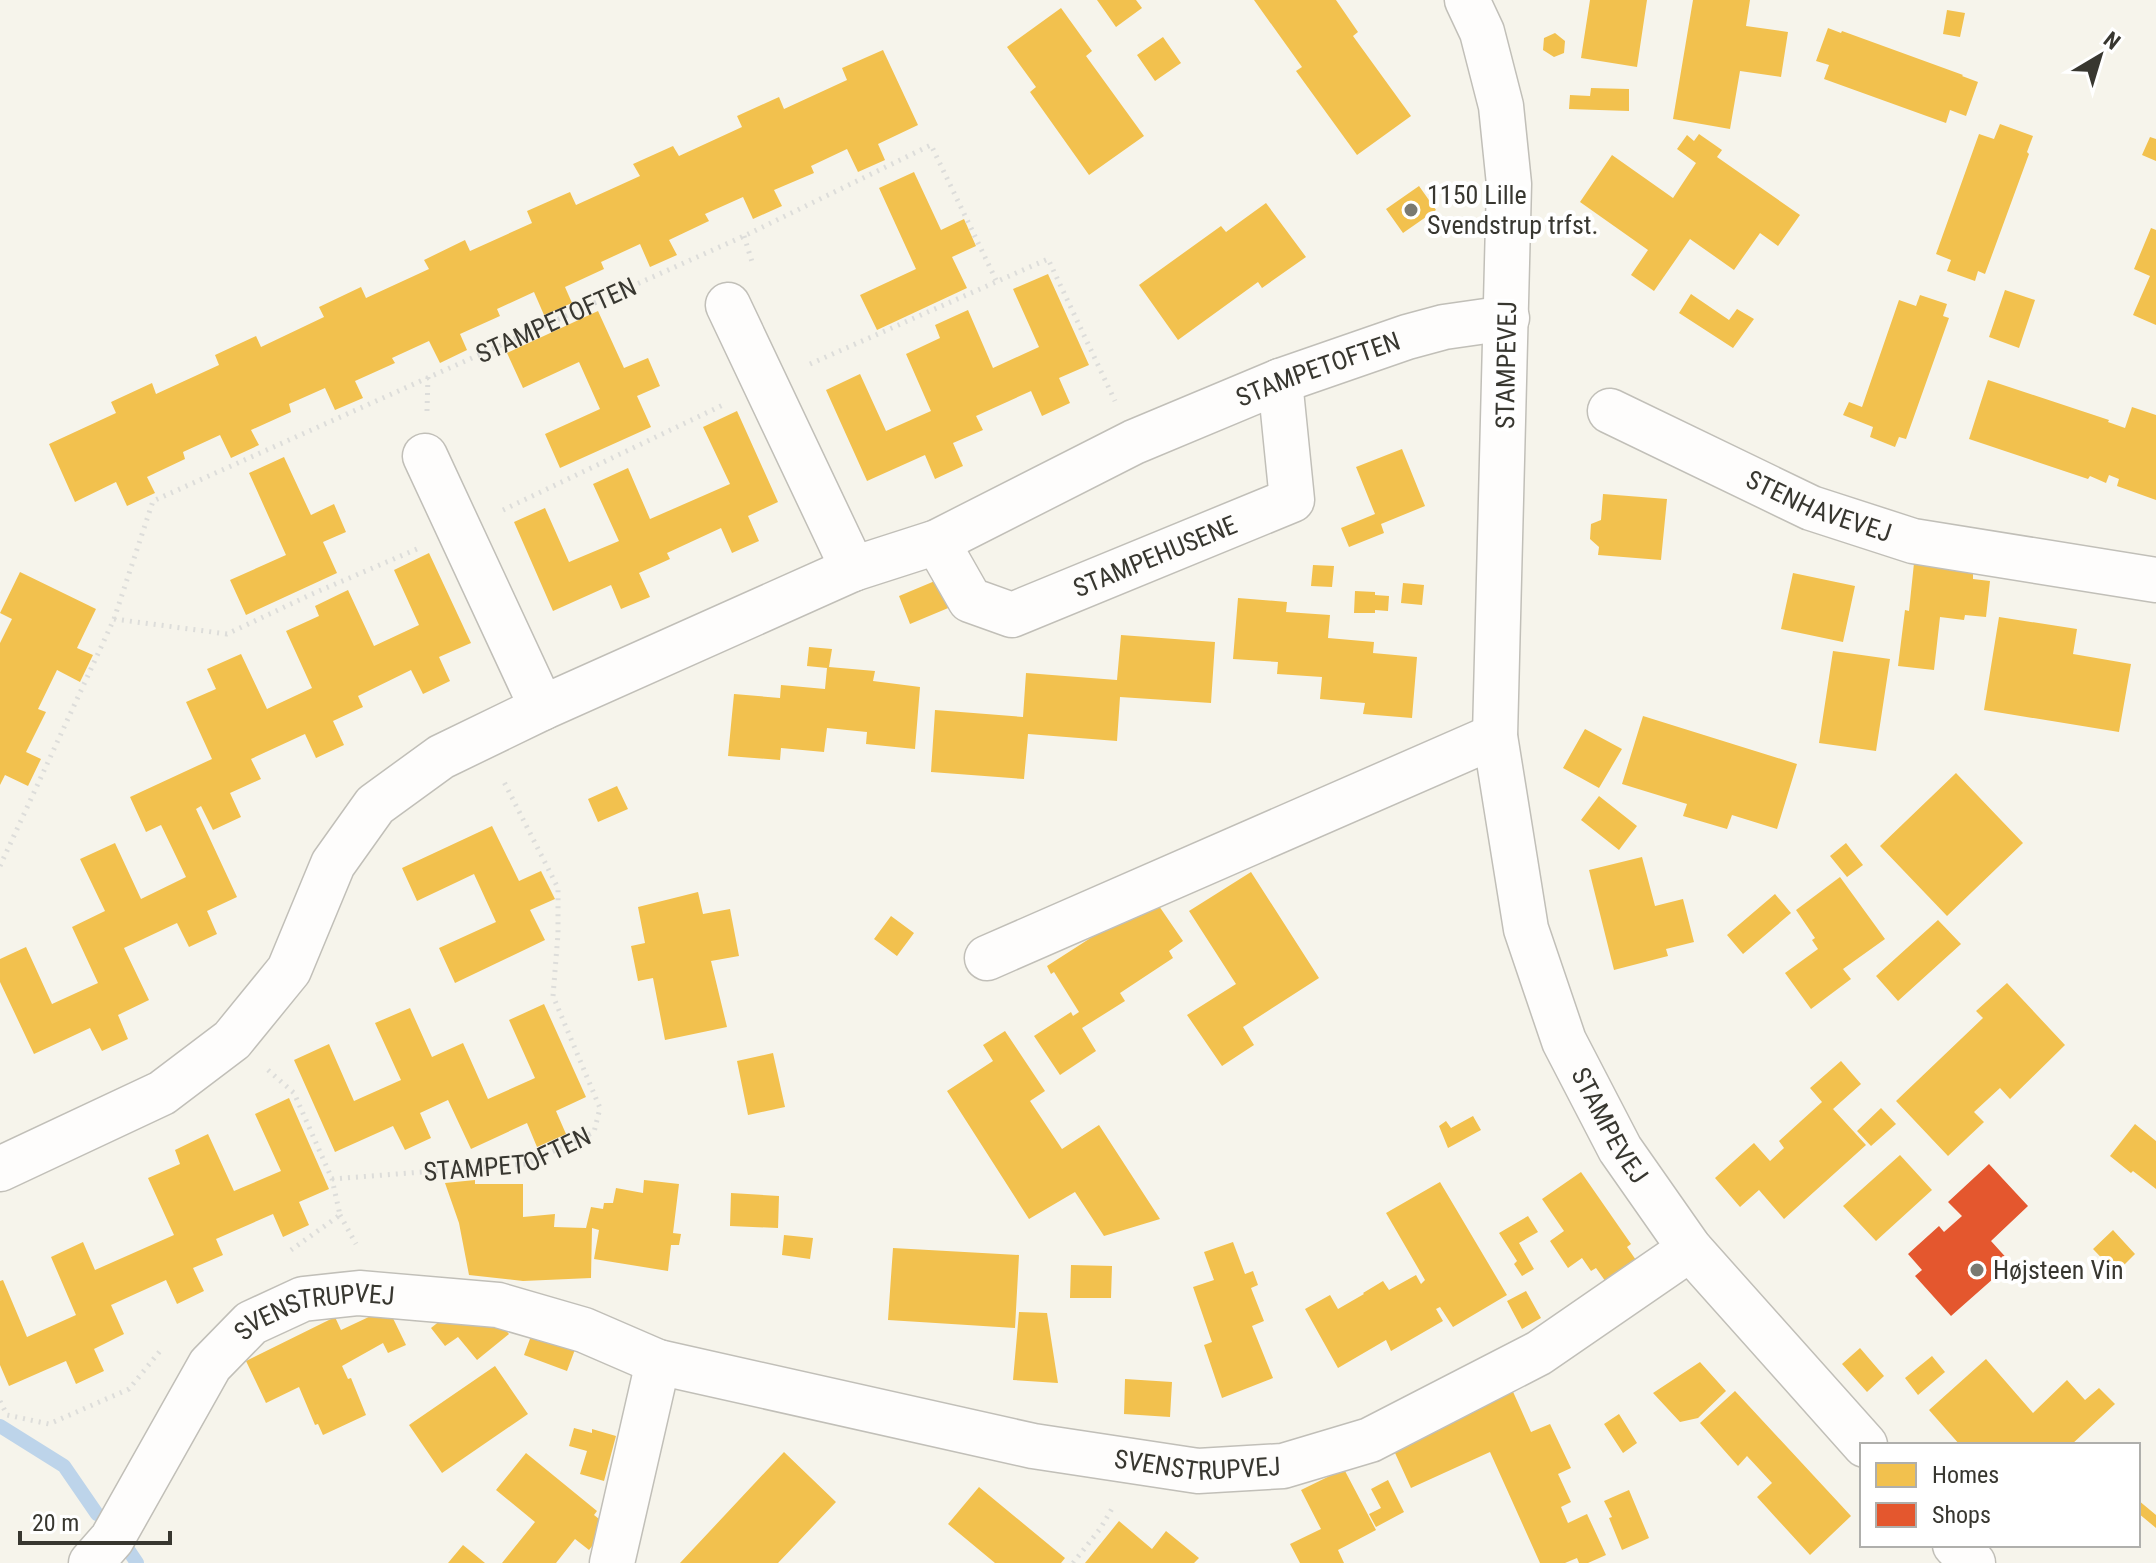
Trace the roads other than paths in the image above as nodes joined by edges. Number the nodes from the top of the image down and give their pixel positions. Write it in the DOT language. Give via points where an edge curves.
graph roads {
  1 [pos="1467,0"];
  2 [pos="728,305"];
  3 [pos="1507,318"];
  4 [pos="1280,381"];
  5 [pos="1610,411"];
  6 [pos="425,456"];
  7 [pos="937,542"];
  8 [pos="853,569"];
  9 [pos="2156,580"];
  10 [pos="542,708"];
  11 [pos="1495,736"];
  12 [pos="987,958"];
  13 [pos="0,1169"];
  14 [pos="1690,1249"];
  15 [pos="658,1362"];
  16 [pos="1863,1443"];
  17 [pos="1957,1547"];
  18 [pos="91,1563"];
  19 [pos="612,1563"];
  20 [pos="1973,1563"];
  1 -- 3 [label="street, STAMPEVEJ" via="1482,32 1501,106 1509,184"];
  2 -- 8 [label="street"];
  3 -- 4 [label="street, STAMPETOFTEN" via="1407,337"];
  3 -- 11 [label="street, STAMPEVEJ"];
  4 -- 7 [label="street, STAMPETOFTEN" via="1134,442"];
  4 -- 7 [label="street, STAMPEHUSENE" via="1292,500 1012,615 970,600"];
  5 -- 9 [label="street, STENHAVEVEJ" via="1811,508 1913,541"];
  6 -- 10 [label="street"];
  7 -- 8 [label="street, STAMPETOFTEN"];
  8 -- 10 [label="street, STAMPETOFTEN"];
  10 -- 13 [label="street, STAMPETOFTEN" via="441,757 375,805 333,864 289,970 232,1040 162,1093"];
  11 -- 12 [label="street"];
  11 -- 14 [label="street, STAMPEVEJ" via="1526,929 1564,1041 1620,1149"];
  14 -- 15 [label="street, SVENSTRUPVEJ" via="1539,1353 1370,1440 1283,1466 1198,1471 1033,1446"];
  14 -- 16 [label="street, STAMPEVEJ"];
  15 -- 18 [label="street, SVENSTRUPVEJ" via="584,1330 498,1305 359,1293 303,1299 251,1323 210,1365 112,1539"];
  15 -- 19 [label="street"];
  17 -- 20 [label="street"];
}
